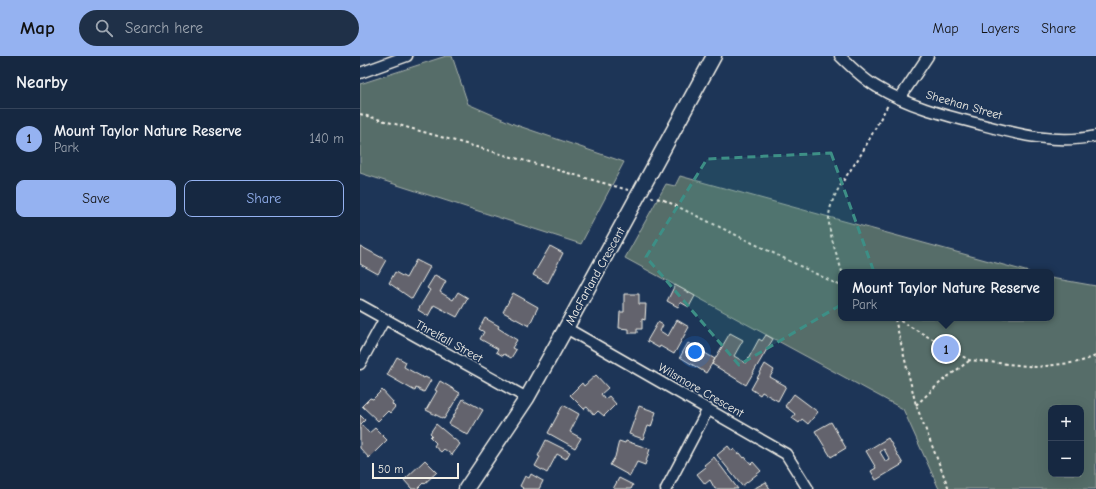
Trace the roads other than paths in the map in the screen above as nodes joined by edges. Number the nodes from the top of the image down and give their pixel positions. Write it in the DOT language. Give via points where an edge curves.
graph roads {
  1 [pos="407,56"];
  2 [pos="714,56"];
  3 [pos="840,56"];
  4 [pos="928,56"];
  5 [pos="360,73"];
  6 [pos="897,97"];
  7 [pos="1096,136"];
  8 [pos="360,305"];
  9 [pos="384,320"];
  10 [pos="566,328"];
  11 [pos="360,364"];
  12 [pos="527,398"];
  13 [pos="708,409"];
  14 [pos="466,489"];
  15 [pos="666,489"];
  16 [pos="808,489"];
  1 -- 5 [label="street"];
  2 -- 10 [label="street, MacFarland Crescent"];
  3 -- 6 [label="street, Sheehan Street" via="877,87"];
  4 -- 6 [label="street"];
  6 -- 7 [label="street, Sheehan Street" via="940,114 1028,136 1062,139"];
  8 -- 9 [label="street, Threlfall Street"];
  9 -- 11 [label="street"];
  9 -- 12 [label="street, Threlfall Street"];
  10 -- 12 [label="street, MacFarland Crescent"];
  10 -- 13 [label="street, Wilsmore Crescent"];
  12 -- 14 [label="street, MacFarland Crescent"];
  13 -- 15 [label="street"];
  13 -- 16 [label="street, Wilsmore Crescent" via="786,454"];
}
